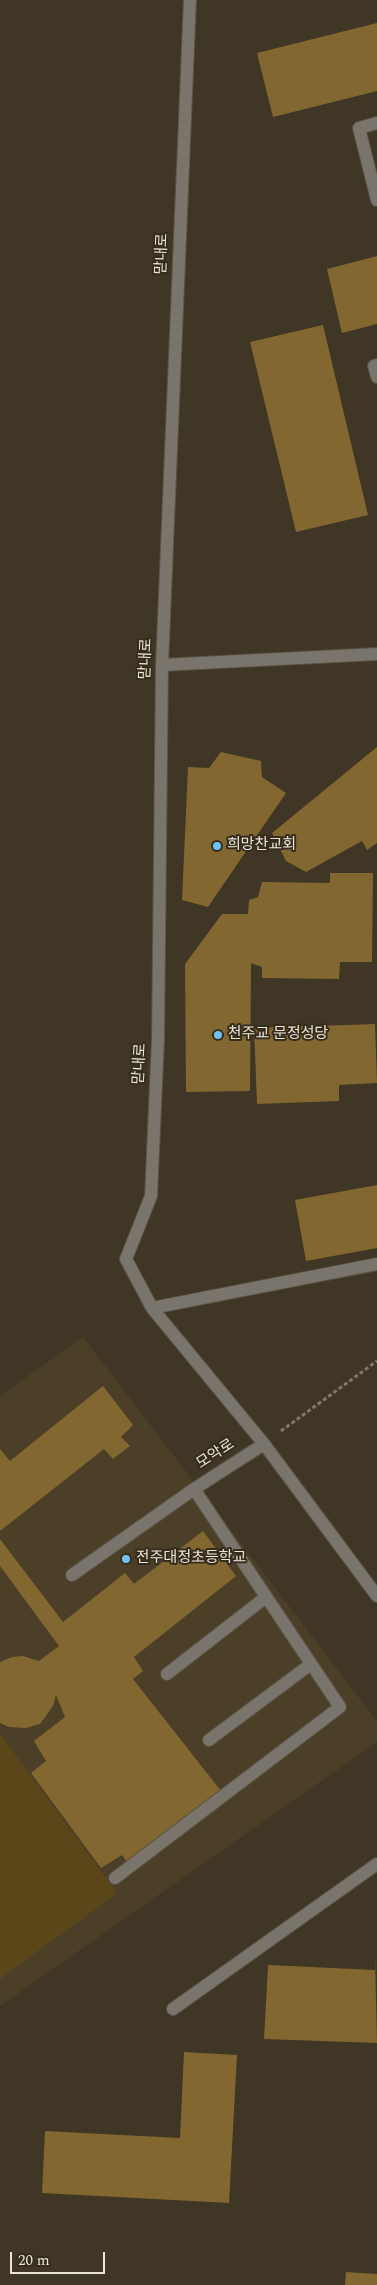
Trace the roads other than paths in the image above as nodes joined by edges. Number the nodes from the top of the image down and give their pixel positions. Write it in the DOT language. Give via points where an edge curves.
graph roads {
  1 [pos="190,0"];
  2 [pos="377,124"];
  3 [pos="377,200"];
  4 [pos="377,365"];
  5 [pos="377,377"];
  6 [pos="377,654"];
  7 [pos="162,665"];
  8 [pos="377,1264"];
  9 [pos="152,1308"];
  10 [pos="264,1444"];
  11 [pos="194,1489"];
  12 [pos="72,1575"];
  13 [pos="377,1596"];
  14 [pos="266,1597"];
  15 [pos="311,1664"];
  16 [pos="167,1674"];
  17 [pos="208,1740"];
  18 [pos="377,1864"];
  19 [pos="115,1878"];
  20 [pos="173,2009"];
  1 -- 7 [label="street, 맏내로"];
  2 -- 3 [label="street" via="359,128"];
  4 -- 5 [label="street" via="374,366"];
  6 -- 7 [label="street"];
  7 -- 9 [label="street, 맏내로" via="158,1040 151,1196 126,1259"];
  8 -- 9 [label="street"];
  9 -- 10 [label="street, 맏내로"];
  10 -- 11 [label="street, 모악로"];
  10 -- 13 [label="street, 맏내로"];
  11 -- 12 [label="street, 모악로"];
  11 -- 14 [label="street"];
  14 -- 15 [label="street"];
  14 -- 16 [label="street"];
  15 -- 17 [label="street"];
  15 -- 19 [label="street" via="340,1707"];
  18 -- 20 [label="street"];
}
